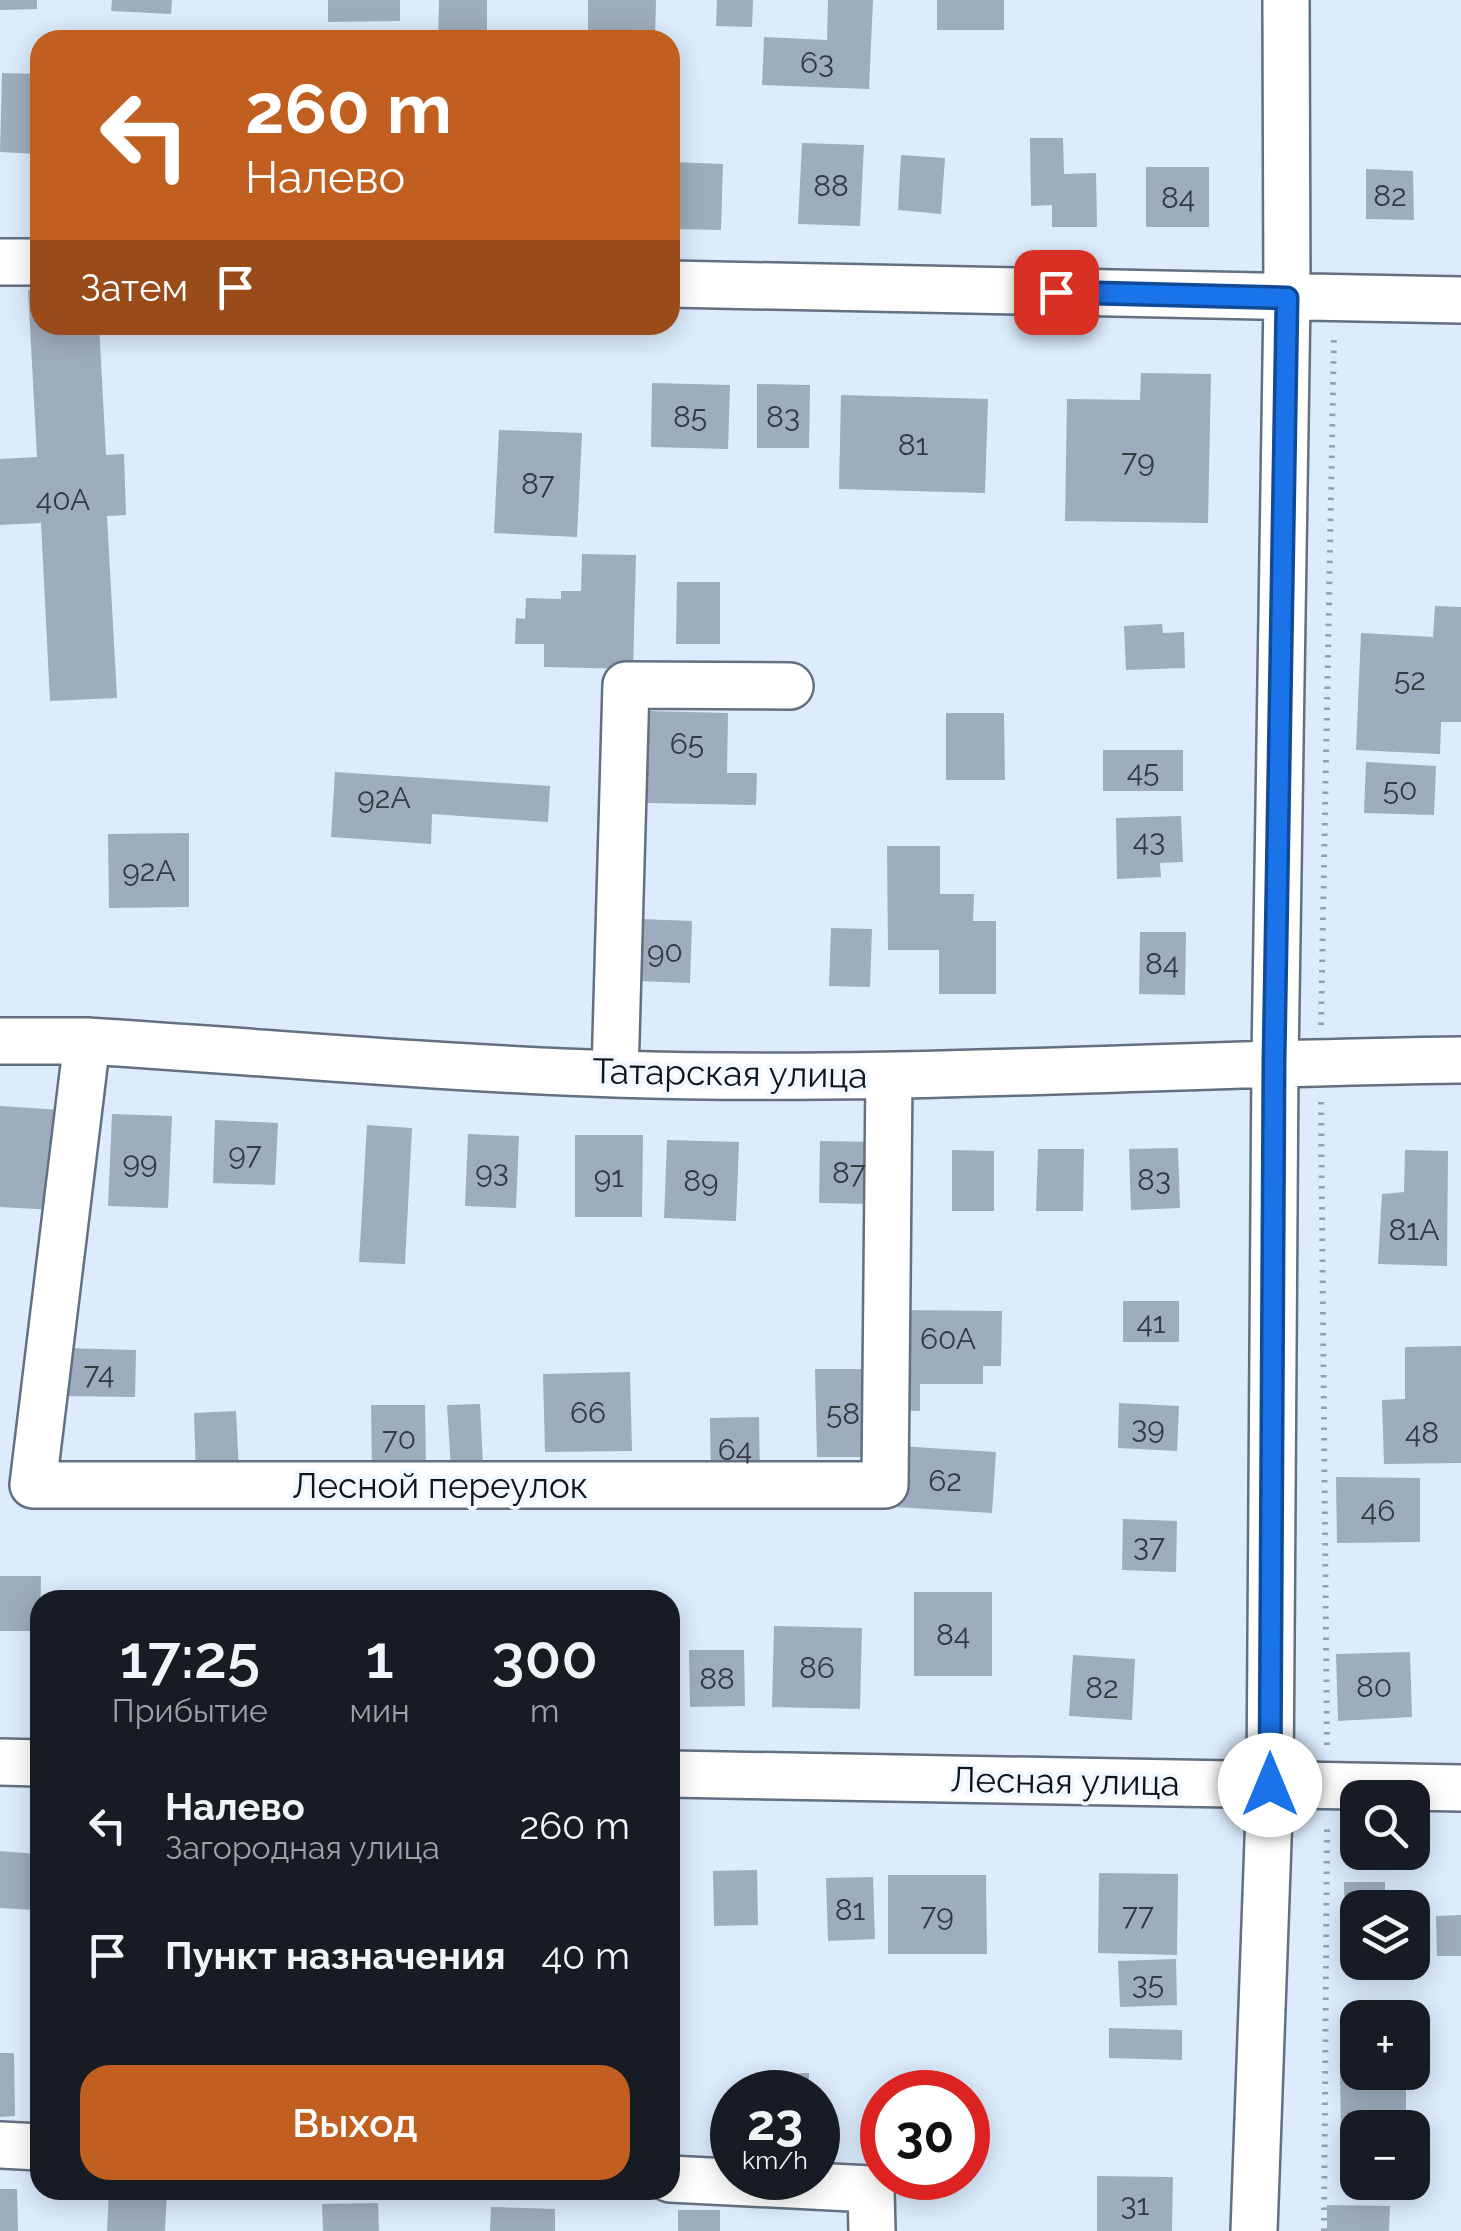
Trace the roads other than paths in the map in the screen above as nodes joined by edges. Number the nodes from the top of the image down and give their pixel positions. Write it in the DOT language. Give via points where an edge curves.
graph roads {
  1 [pos="1286,0"];
  2 [pos="0,262"];
  3 [pos="30,262"];
  4 [pos="680,284"];
  5 [pos="1287,298"];
  6 [pos="1461,300"];
  7 [pos="790,686"];
  8 [pos="0,1040"];
  9 [pos="87,1041"];
  10 [pos="1461,1060"];
  11 [pos="1274,1062"];
  12 [pos="614,1074"];
  13 [pos="889,1076"];
  14 [pos="0,1762"];
  15 [pos="30,1763"];
  16 [pos="680,1774"];
  17 [pos="1270,1785"];
  18 [pos="1461,1788"];
  19 [pos="0,2145"];
  20 [pos="30,2146"];
  21 [pos="680,2179"];
  22 [pos="872,2231"];
  23 [pos="1254,2231"];
  1 -- 5 [label="street"];
  2 -- 3 [label="street"];
  4 -- 5 [label="street"];
  5 -- 6 [label="street"];
  5 -- 11 [label="street"];
  7 -- 12 [label="street" via="626,685"];
  8 -- 9 [label="street, Татарская улица"];
  9 -- 12 [label="street, Татарская улица"];
  9 -- 13 [label="street, Лесной переулок" via="32,1485 885,1485"];
  10 -- 11 [label="street, Татарская улица"];
  11 -- 13 [label="street, Татарская улица"];
  11 -- 17 [label="street"];
  12 -- 13 [label="street, Татарская улица"];
  14 -- 15 [label="street"];
  16 -- 17 [label="street, Лесная улица"];
  17 -- 18 [label="street, Лесная улица"];
  17 -- 23 [label="street"];
  19 -- 20 [label="street"];
  21 -- 22 [label="street" via="871,2189"];
}
